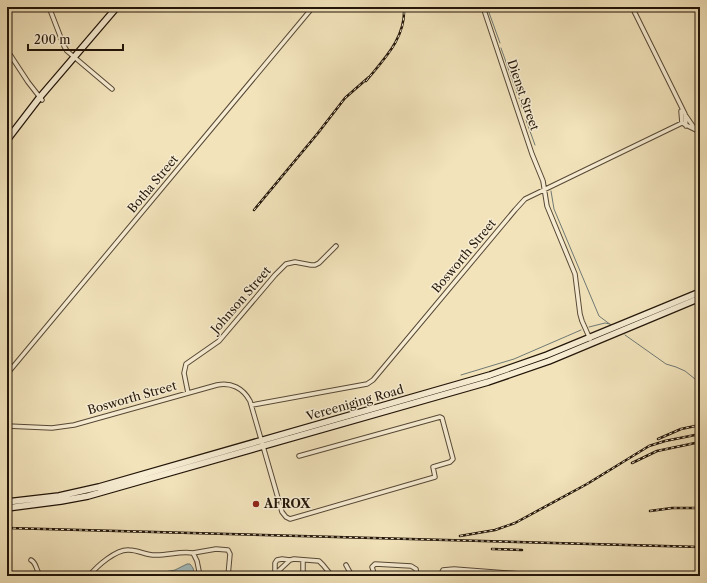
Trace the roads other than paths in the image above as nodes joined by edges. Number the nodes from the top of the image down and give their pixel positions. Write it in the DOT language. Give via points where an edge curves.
graph roads {
  1 [pos="49,7"];
  2 [pos="116,7"];
  3 [pos="313,7"];
  4 [pos="483,7"];
  5 [pos="632,7"];
  6 [pos="7,50"];
  7 [pos="74,58"];
  8 [pos="112,88"];
  9 [pos="41,99"];
  10 [pos="681,108"];
  11 [pos="685,114"];
  12 [pos="682,123"];
  13 [pos="686,126"];
  14 [pos="699,132"];
  15 [pos="7,140"];
  16 [pos="545,190"];
  17 [pos="336,246"];
  18 [pos="700,292"];
  19 [pos="700,298"];
  20 [pos="590,337"];
  21 [pos="593,343"];
  22 [pos="7,374"];
  23 [pos="188,393"];
  24 [pos="252,405"];
  25 [pos="7,426"];
  26 [pos="263,443"];
  27 [pos="299,456"];
  28 [pos="7,502"];
  29 [pos="7,508"];
  30 [pos="194,553"];
  31 [pos="31,560"];
  32 [pos="290,560"];
  33 [pos="303,560"];
  34 [pos="346,565"];
  35 [pos="274,575"];
  36 [pos="303,575"];
  37 [pos="42,576"];
  38 [pos="89,576"];
  39 [pos="200,576"];
  40 [pos="228,576"];
  41 [pos="332,576"];
  42 [pos="352,576"];
  43 [pos="375,576"];
  44 [pos="417,576"];
  45 [pos="440,576"];
  46 [pos="547,576"];
  1 -- 7 [label="street" via="64,46"];
  2 -- 7 [label="main road"];
  3 -- 22 [label="street, Botha Street"];
  4 -- 16 [label="street, Dienst Street"];
  5 -- 10 [label="street"];
  6 -- 9 [label="street"];
  7 -- 8 [label="street"];
  7 -- 9 [label="main road"];
  9 -- 15 [label="main road"];
  10 -- 11 [label="street"];
  10 -- 12 [label="street"];
  11 -- 13 [label="street"];
  11 -- 14 [label="street"];
  12 -- 13 [label="street"];
  12 -- 16 [label="street, Bosworth Street"];
  13 -- 14 [label="street"];
  16 -- 20 [label="street, Dienst Street" via="547,206 575,274 580,314"];
  16 -- 24 [label="street, Bosworth Street" via="525,199 515,210 373,380 367,384"];
  17 -- 23 [label="street, Johnson Street" via="319,263 311,266 289,263 275,275 219,341 186,364 184,373"];
  18 -- 20 [label="main road, Vereeniging Road"];
  19 -- 21 [label="main road, Vereeniging Road"];
  20 -- 21 [label="street, Dienst Street"];
  20 -- 26 [label="main road, Vereeniging Road" via="530,362"];
  21 -- 26 [label="main road, Vereeniging Road" via="488,382"];
  23 -- 24 [label="street, Bosworth Street" via="231,384 244,392"];
  23 -- 25 [label="street, Bosworth Street" via="74,425 52,428"];
  24 -- 26 [label="street, Bosworth Street"];
  26 -- 27 [label="street, Bosworth Street" via="282,512 290,519 435,477 432,467 453,459 440,417"];
  26 -- 28 [label="main road, Vereeniging Road" via="80,492"];
  26 -- 29 [label="main road, Vereeniging Road" via="88,496"];
  30 -- 38 [label="street" via="155,555 124,550 101,563"];
  30 -- 39 [label="street"];
  30 -- 40 [label="street" via="216,549 228,550"];
  31 -- 37 [label="street"];
  32 -- 33 [label="street"];
  32 -- 35 [label="street"];
  32 -- 35 [label="street" via="277,560"];
  33 -- 36 [label="street"];
  33 -- 41 [label="street" via="321,562"];
  34 -- 42 [label="street"];
  43 -- 44 [label="street" via="372,567 375,564 411,566 416,569"];
  45 -- 46 [label="street" via="443,570 454,569"];
}
